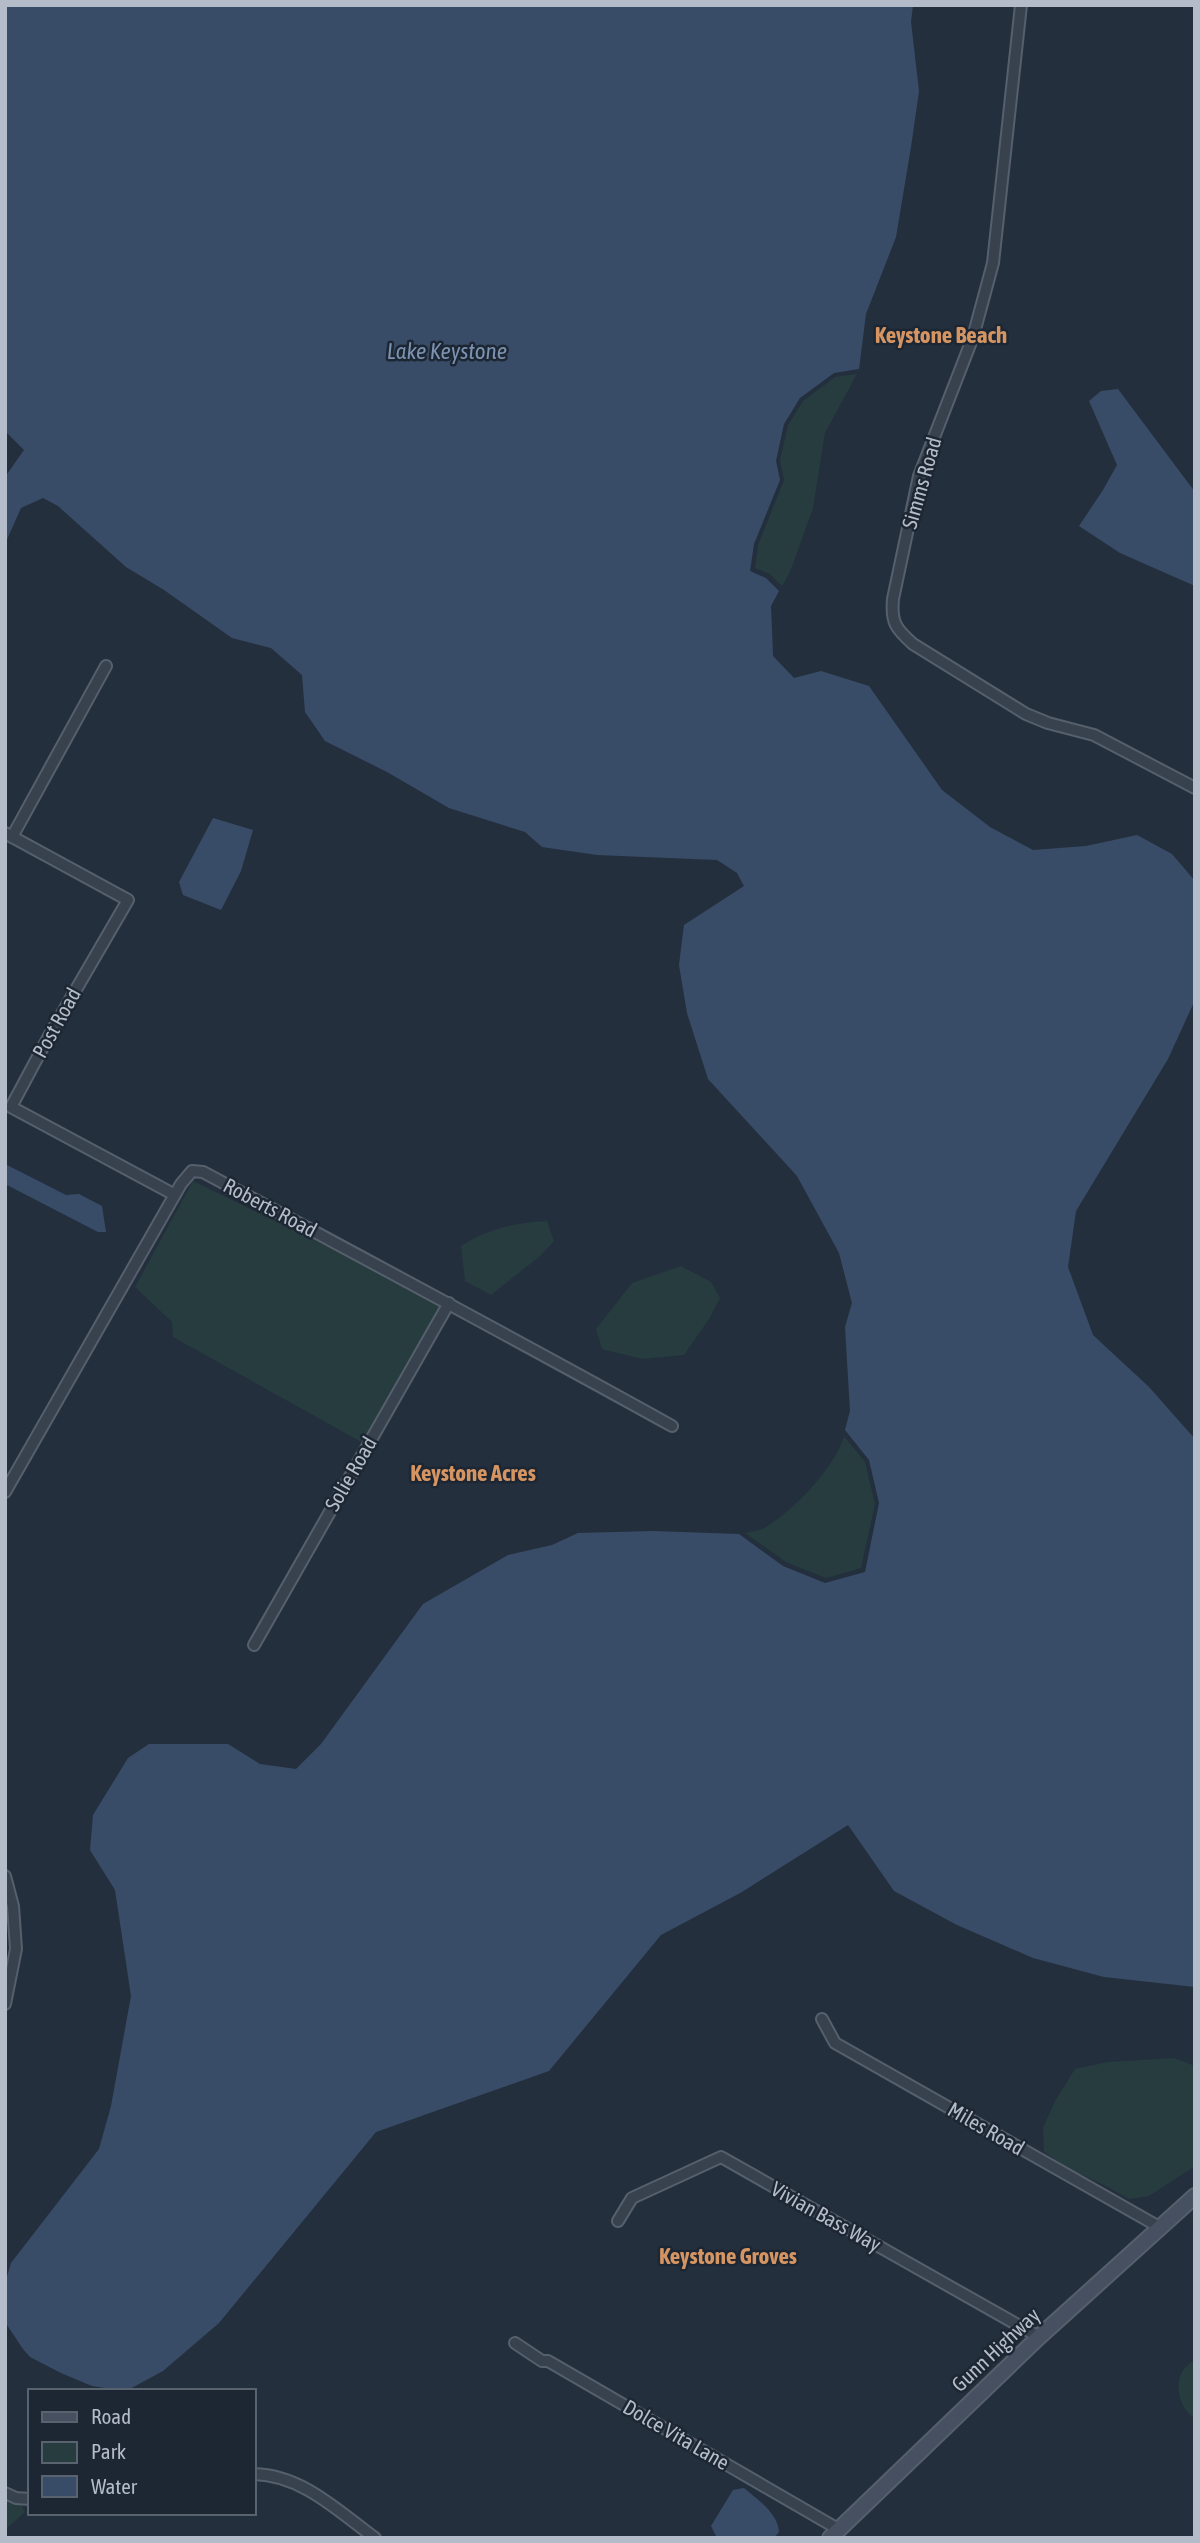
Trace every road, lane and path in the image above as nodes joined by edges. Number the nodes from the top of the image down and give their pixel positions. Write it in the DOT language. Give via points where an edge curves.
graph roads {
  1 [pos="1021,5"];
  2 [pos="106,666"];
  3 [pos="1195,788"];
  4 [pos="9,835"];
  5 [pos="175,1195"];
  6 [pos="449,1303"];
  7 [pos="672,1426"];
  8 [pos="5,1492"];
  9 [pos="254,1645"];
  10 [pos="5,1876"];
  11 [pos="5,2004"];
  12 [pos="822,2019"];
  13 [pos="1195,2196"];
  14 [pos="618,2221"];
  15 [pos="1161,2228"];
  16 [pos="1039,2337"];
  17 [pos="515,2343"];
  18 [pos="256,2474"];
  19 [pos="5,2493"];
  20 [pos="28,2499"];
  21 [pos="834,2533"];
  22 [pos="375,2538"];
  1 -- 3 [label="street, Simms Road" via="993,263 973,337 919,476 891,618 912,644 1027,714 1094,735"];
  2 -- 4 [label="street"];
  4 -- 5 [label="street, Post Road" via="128,900 11,1107"];
  5 -- 6 [label="street, Roberts Road" via="192,1171 203,1172"];
  5 -- 8 [label="street, Roberts Road"];
  6 -- 7 [label="street, Roberts Road"];
  6 -- 9 [label="street, Solie Road"];
  10 -- 11 [label="street" via="16,1949"];
  12 -- 15 [label="street, Miles Road" via="835,2043"];
  13 -- 15 [label="main road, Gunn Highway"];
  14 -- 16 [label="street, Vivian Bass Way" via="632,2198 721,2158"];
  15 -- 16 [label="main road, Gunn Highway"];
  16 -- 21 [label="main road, Gunn Highway"];
  17 -- 21 [label="street, Dolce Vita Lane"];
  18 -- 22 [label="street" via="290,2479"];
  19 -- 20 [label="street"];
}
